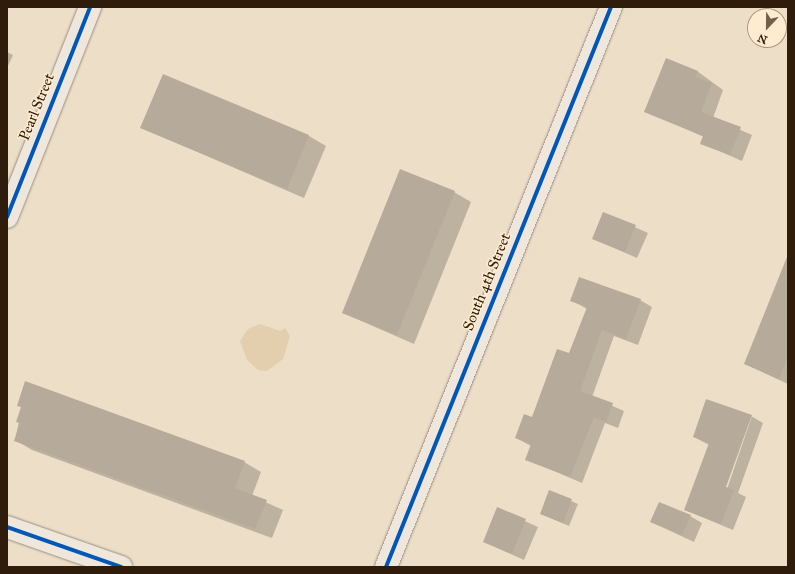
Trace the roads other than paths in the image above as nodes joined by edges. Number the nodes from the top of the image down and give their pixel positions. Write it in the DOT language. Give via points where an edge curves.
graph roads {
  1 [pos="90,7"];
  2 [pos="611,7"];
  3 [pos="7,217"];
  4 [pos="7,527"];
  5 [pos="122,567"];
  6 [pos="386,567"];
  1 -- 3 [label="street, Pearl Street"];
  2 -- 6 [label="street, South 4th Street"];
  4 -- 5 [label="street"];
}
